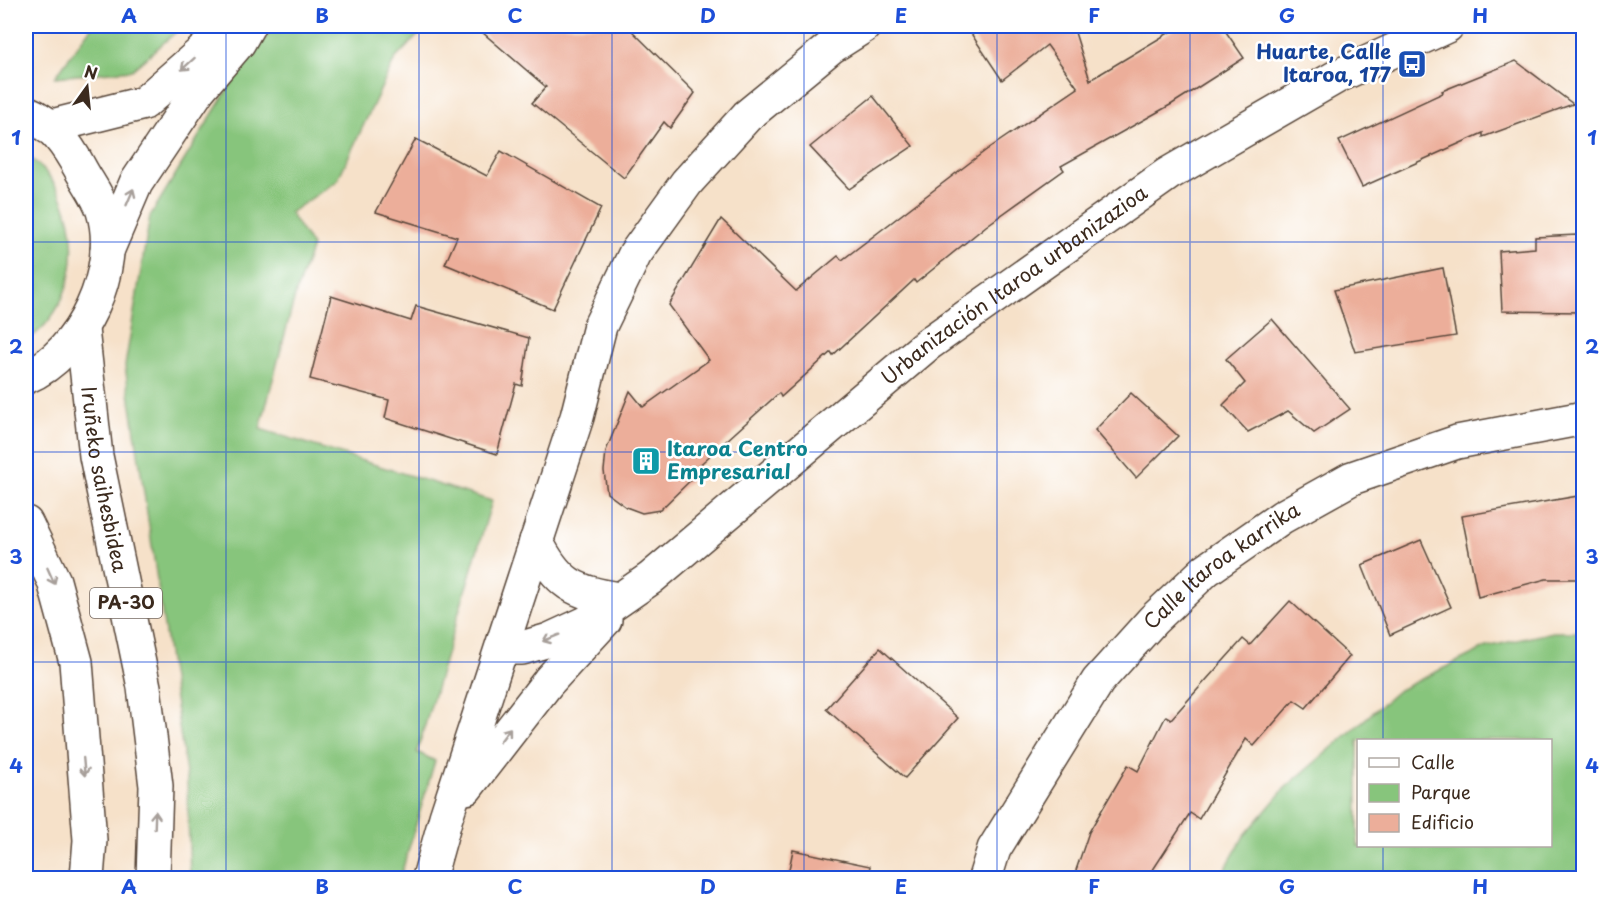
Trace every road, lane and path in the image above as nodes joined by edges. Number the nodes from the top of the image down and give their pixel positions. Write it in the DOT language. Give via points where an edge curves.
graph roads {
  1 [pos="231,26"];
  2 [pos="248,26"];
  3 [pos="864,26"];
  4 [pos="1447,26"];
  5 [pos="33,113"];
  6 [pos="107,251"];
  7 [pos="82,329"];
  8 [pos="26,377"];
  9 [pos="1584,418"];
  10 [pos="26,523"];
  11 [pos="536,541"];
  12 [pos="620,599"];
  13 [pos="503,648"];
  14 [pos="446,817"];
  15 [pos="87,879"];
  16 [pos="153,879"];
  17 [pos="429,879"];
  18 [pos="985,879"];
  1 -- 5 [label="main road, one-way" via="144,103"];
  6 -- 2 [label="main road, one-way" via="136,183 199,89"];
  3 -- 11 [label="main road" via="831,47 747,116 687,182 635,254 600,326 577,417"];
  4 -- 12 [label="main road, Urbanización Itaroa urbanizazioa" via="1338,76 1168,174 928,344 651,578"];
  5 -- 6 [label="main road" via="64,140 103,211"];
  6 -- 7 [label="main road" via="99,292"];
  7 -- 8 [label="main road" via="39,371"];
  16 -- 7 [label="main road, Iruñeko saihesbidea / PA-30, one-way" via="156,786 144,687 96,456"];
  9 -- 18 [label="main road, Calle Itaroa karrika" via="1457,442 1352,478 1282,517 1206,570 1153,620 1098,681 993,849"];
  10 -- 15 [label="main road, PA-30, one-way" via="54,581 76,662 90,840"];
  11 -- 12 [label="main road" via="557,577 592,595"];
  11 -- 13 [label="main road"];
  12 -- 13 [label="main road, Urbanización Itaroa urbanizazioa, one-way" via="549,640 522,648"];
  14 -- 12 [label="main road, Urbanización Itaroa urbanizazioa, one-way" via="507,732"];
  13 -- 14 [label="main road"];
  14 -- 17 [label="main road"];
}
